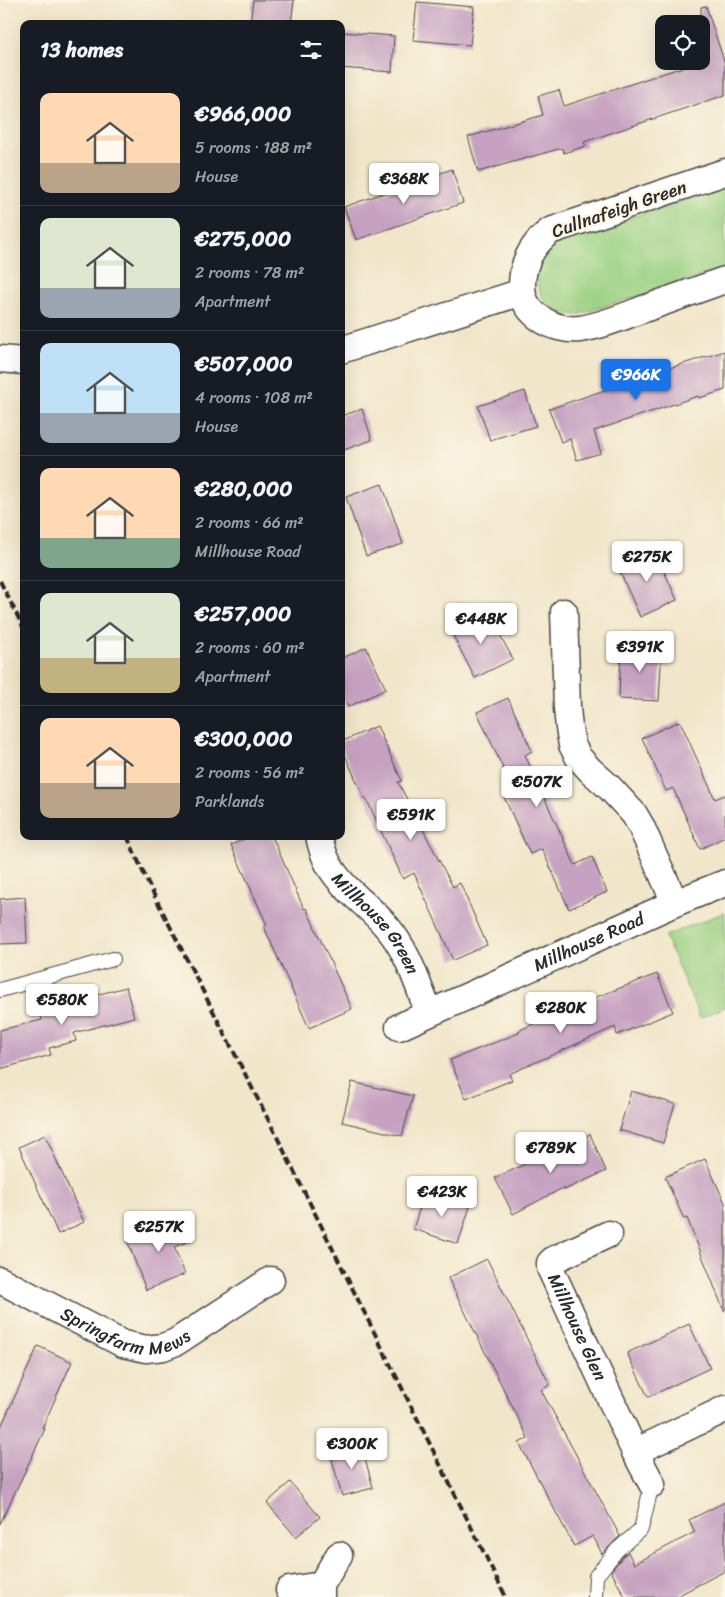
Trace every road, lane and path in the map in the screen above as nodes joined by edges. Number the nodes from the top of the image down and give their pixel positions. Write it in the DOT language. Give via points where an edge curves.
graph roads {
  1 [pos="725,172"];
  2 [pos="725,280"];
  3 [pos="522,292"];
  4 [pos="345,349"];
  5 [pos="0,359"];
  6 [pos="20,361"];
  7 [pos="564,612"];
  8 [pos="319,840"];
  9 [pos="725,883"];
  10 [pos="675,903"];
  11 [pos="114,959"];
  12 [pos="0,990"];
  13 [pos="429,1013"];
  14 [pos="399,1027"];
  15 [pos="609,1234"];
  16 [pos="0,1280"];
  17 [pos="271,1280"];
  18 [pos="725,1408"];
  19 [pos="635,1452"];
  20 [pos="652,1484"];
  21 [pos="339,1556"];
  22 [pos="289,1590"];
  23 [pos="321,1591"];
  24 [pos="595,1597"];
  1 -- 3 [label="street, Cullnafeigh Green" via="550,231 531,250 522,273"];
  2 -- 3 [label="street" via="603,324 580,329 554,326 540,318 525,303"];
  3 -- 4 [label="street"];
  5 -- 6 [label="street"];
  7 -- 10 [label="street" via="568,728 572,744 579,758 634,814"];
  8 -- 13 [label="street, Millhouse Green" via="335,874 397,940"];
  9 -- 10 [label="street, Millhouse Road"];
  10 -- 13 [label="street, Millhouse Road"];
  11 -- 12 [label="lane"];
  13 -- 14 [label="street, Millhouse Road"];
  15 -- 19 [label="street, Millhouse Glen" via="555,1258 550,1266"];
  16 -- 17 [label="street, Springfarm Mews" via="115,1341 146,1350 176,1342"];
  18 -- 19 [label="street"];
  19 -- 20 [label="street, Millhouse Glen"];
  20 -- 24 [label="lane" via="641,1529 617,1550 596,1576"];
  21 -- 23 [label="street"];
  22 -- 23 [label="street"];
}
